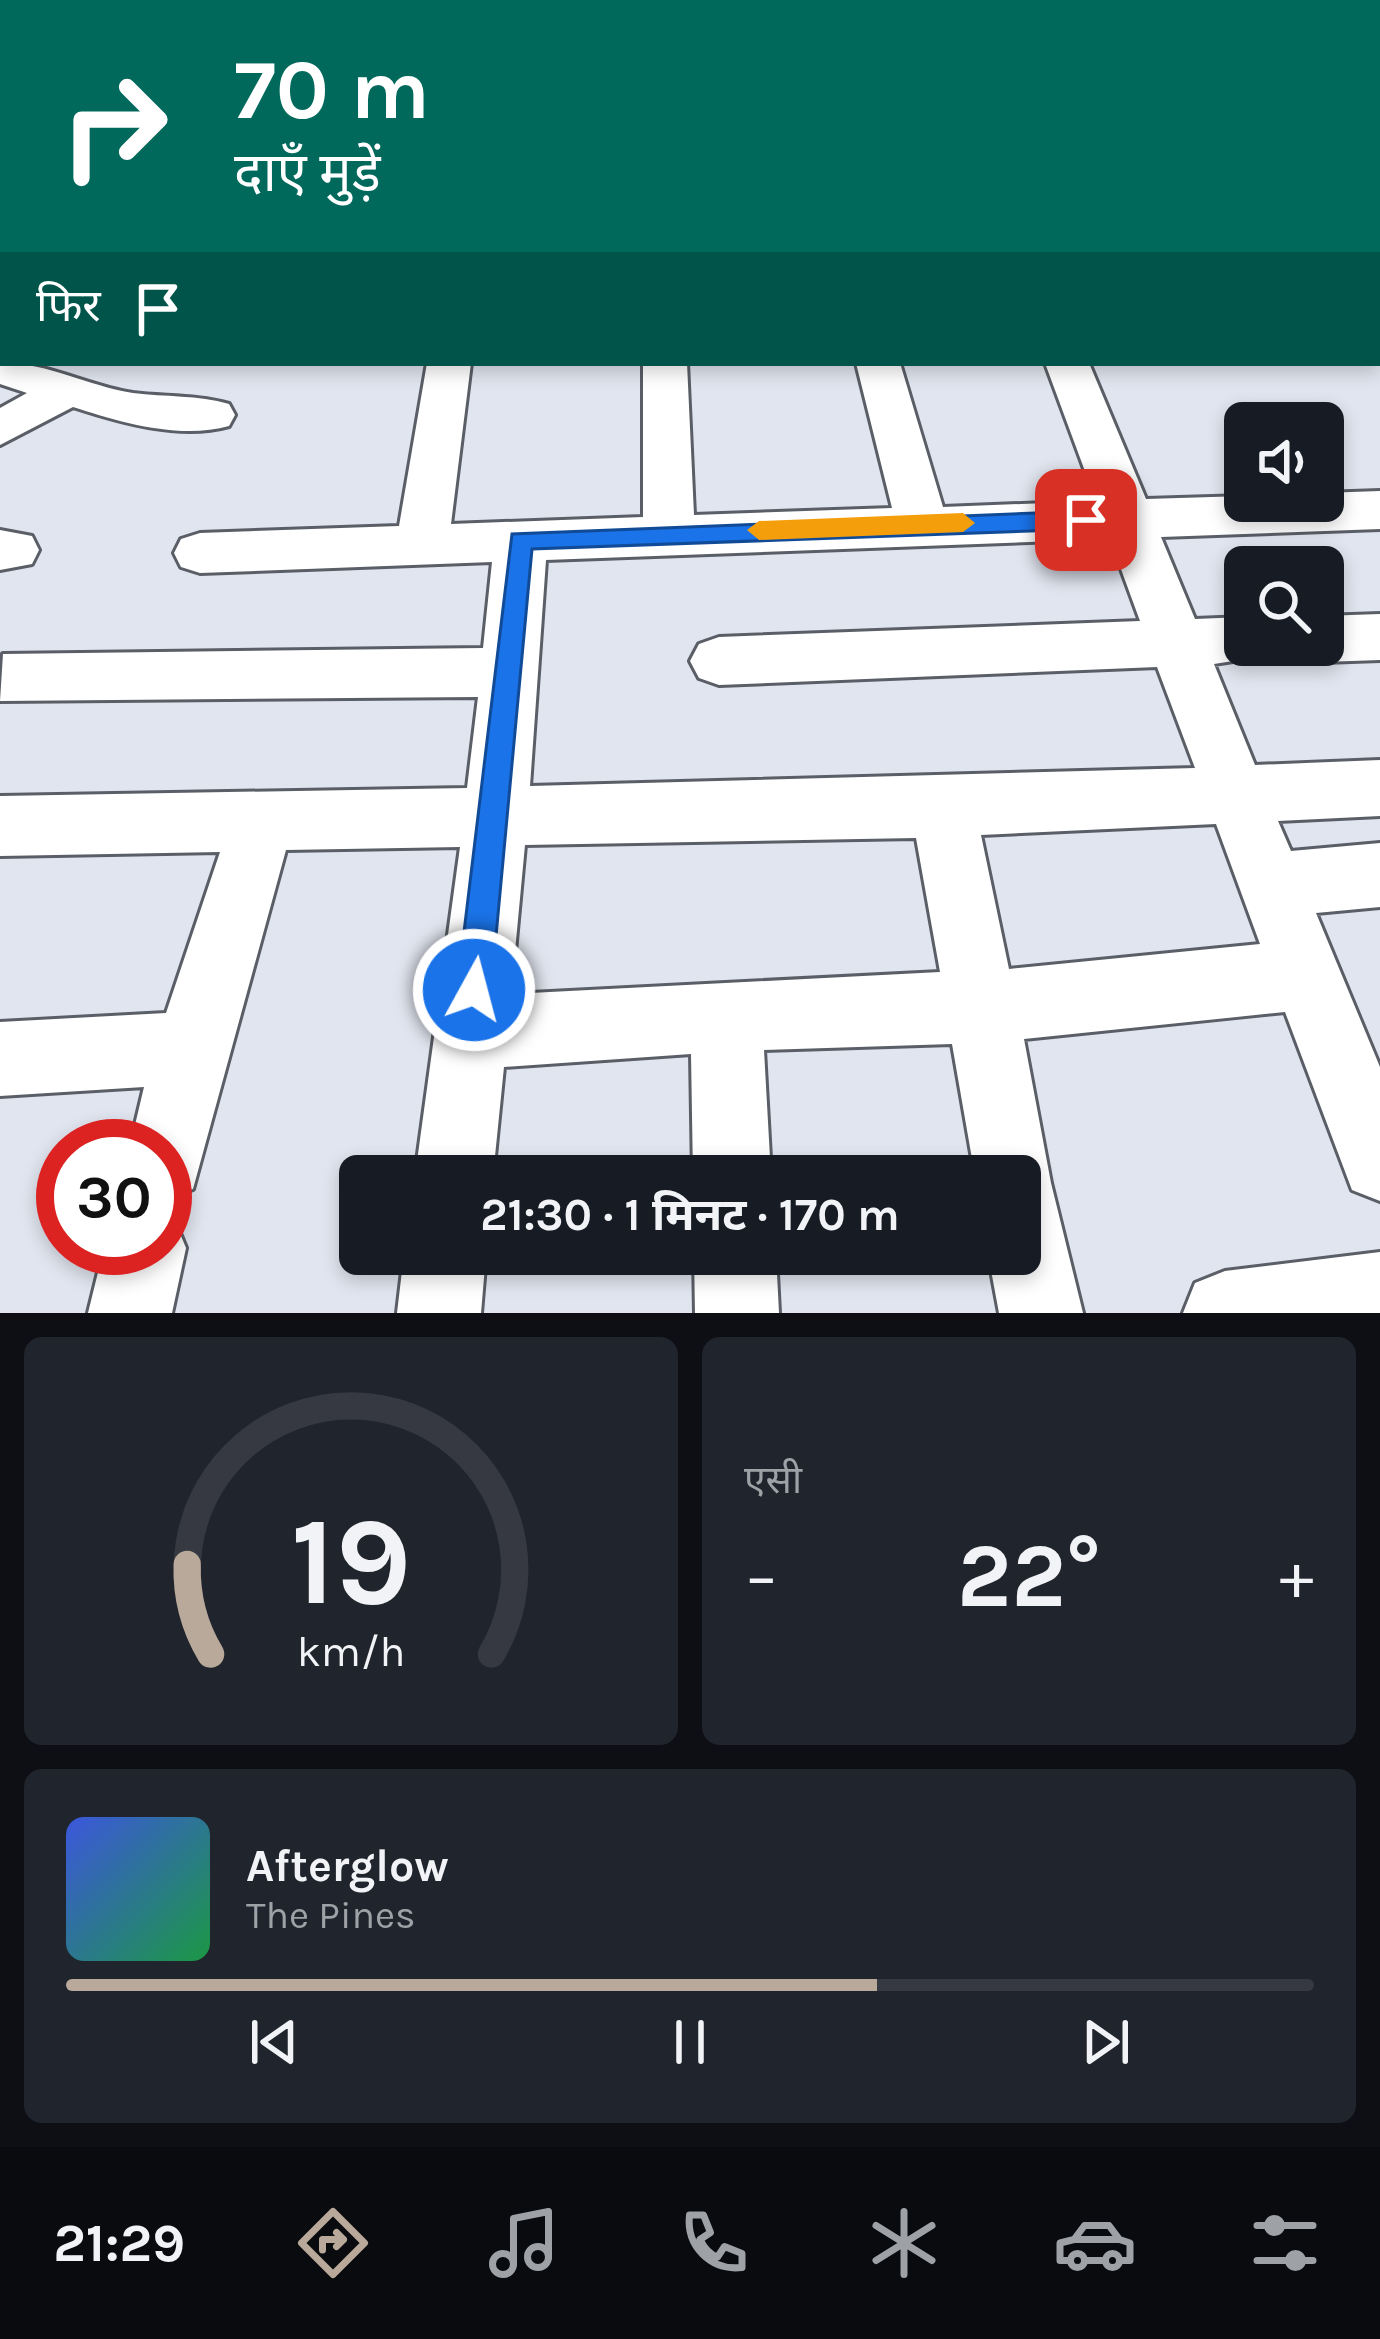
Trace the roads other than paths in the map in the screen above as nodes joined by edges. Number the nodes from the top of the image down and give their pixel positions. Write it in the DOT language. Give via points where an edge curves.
graph roads {
  1 [pos="449,366"];
  2 [pos="665,366"];
  3 [pos="879,366"];
  4 [pos="1068,366"];
  5 [pos="0,369"];
  6 [pos="64,391"];
  7 [pos="212,415"];
  8 [pos="0,429"];
  9 [pos="1380,509"];
  10 [pos="1127,519"];
  11 [pos="922,524"];
  12 [pos="669,534"];
  13 [pos="521,540"];
  14 [pos="422,544"];
  15 [pos="200,554"];
  16 [pos="1380,638"];
  17 [pos="1344,639"];
  18 [pos="1224,641"];
  19 [pos="1176,642"];
  20 [pos="719,662"];
  21 [pos="507,672"];
  22 [pos="3,678"];
  23 [pos="1380,788"];
  24 [pos="1236,795"];
  25 [pos="943,808"];
  26 [pos="496,818"];
  27 [pos="262,823"];
  28 [pos="0,826"];
  29 [pos="1380,875"];
  30 [pos="1271,886"];
  31 [pos="1306,975"];
  32 [pos="982,1007"];
  33 [pos="726,1015"];
  34 [pos="468,1033"];
  35 [pos="191,1048"];
  36 [pos="0,1059"];
  37 [pos="175,1119"];
  38 [pos="456,1155"];
  39 [pos="731,1155"];
  40 [pos="1010,1155"];
  41 [pos="1380,1162"];
  42 [pos="139,1275"];
  43 [pos="444,1275"];
  44 [pos="735,1275"];
  45 [pos="1034,1275"];
  46 [pos="1380,1294"];
  47 [pos="130,1313"];
  48 [pos="439,1313"];
  49 [pos="737,1313"];
  50 [pos="1041,1313"];
  51 [pos="1225,1313"];
  1 -- 14 [label="street"];
  2 -- 12 [label="street"];
  3 -- 11 [label="street"];
  4 -- 10 [label="street"];
  5 -- 6 [label="street"];
  6 -- 7 [label="street" via="128,408"];
  6 -- 8 [label="street"];
  9 -- 10 [label="street"];
  10 -- 11 [label="street"];
  10 -- 19 [label="street"];
  11 -- 12 [label="street"];
  12 -- 13 [label="street"];
  13 -- 14 [label="street"];
  13 -- 21 [label="street"];
  14 -- 15 [label="street"];
  16 -- 17 [label="street"];
  18 -- 19 [label="street"];
  19 -- 20 [label="street"];
  19 -- 24 [label="street"];
  21 -- 22 [label="street"];
  21 -- 26 [label="street"];
  23 -- 24 [label="street"];
  24 -- 25 [label="street"];
  24 -- 30 [label="street"];
  25 -- 26 [label="street"];
  25 -- 32 [label="street"];
  26 -- 27 [label="street"];
  26 -- 34 [label="street"];
  27 -- 28 [label="street"];
  27 -- 35 [label="street"];
  29 -- 30 [label="street"];
  30 -- 31 [label="street"];
  31 -- 32 [label="street"];
  31 -- 41 [label="street"];
  32 -- 33 [label="street"];
  32 -- 40 [label="street"];
  33 -- 34 [label="street"];
  33 -- 39 [label="street"];
  34 -- 38 [label="street"];
  35 -- 36 [label="street"];
  35 -- 37 [label="street"];
  42 -- 47 [label="street"];
  43 -- 48 [label="street"];
  44 -- 49 [label="street"];
  45 -- 50 [label="street"];
  46 -- 51 [label="street"];
}
